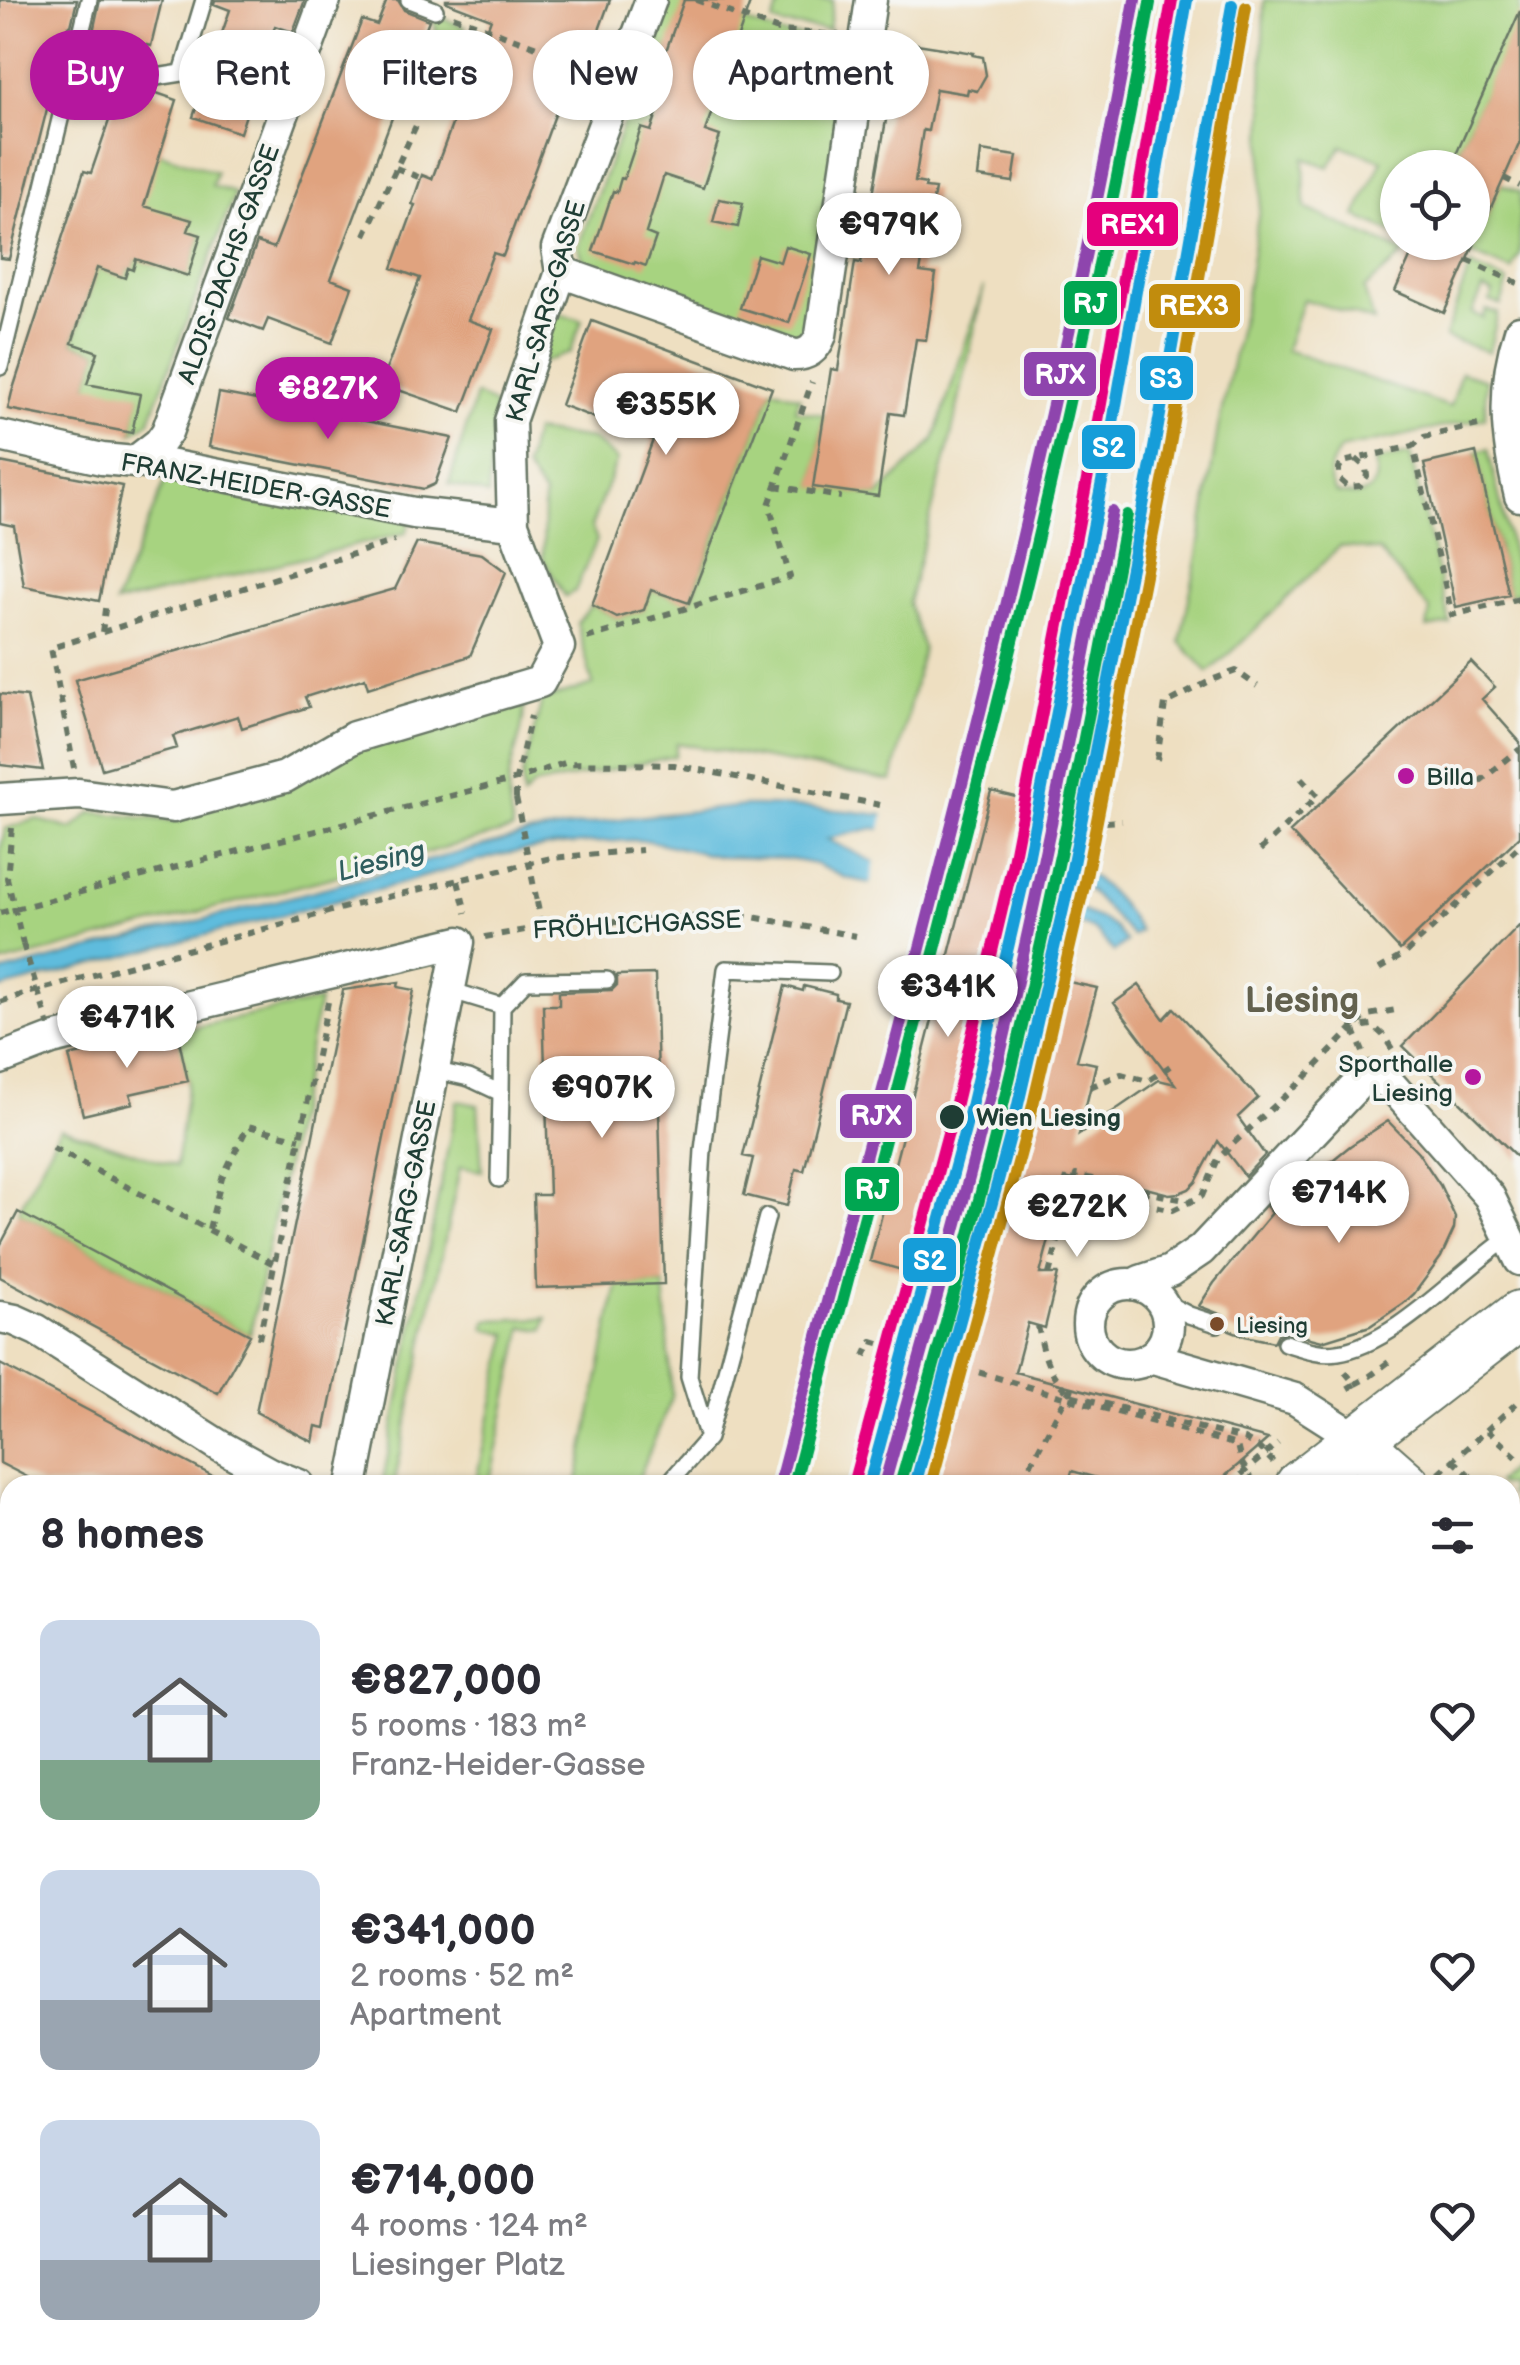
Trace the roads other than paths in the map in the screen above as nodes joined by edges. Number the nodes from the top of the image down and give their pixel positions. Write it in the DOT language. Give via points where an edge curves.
graph roads {
  1 [pos="89,0"];
  2 [pos="204,0"];
  3 [pos="325,0"];
  4 [pos="409,0"];
  5 [pos="652,0"];
  6 [pos="871,0"];
  7 [pos="435,10"];
  8 [pos="82,30"];
  9 [pos="159,77"];
  10 [pos="60,120"];
  11 [pos="561,272"];
  12 [pos="1520,331"];
  13 [pos="0,367"];
  14 [pos="0,436"];
  15 [pos="136,460"];
  16 [pos="1520,496"];
  17 [pos="513,524"];
  18 [pos="8,799"];
  19 [pos="830,972"];
  20 [pos="607,980"];
  21 [pos="449,990"];
  22 [pos="502,1006"];
  23 [pos="0,1059"];
  24 [pos="433,1070"];
  25 [pos="500,1093"];
  26 [pos="500,1179"];
  27 [pos="767,1218"];
  28 [pos="1515,1248"];
  29 [pos="1143,1289"];
  30 [pos="1520,1315"];
  31 [pos="0,1317"];
  32 [pos="1216,1324"];
  33 [pos="1285,1343"];
  34 [pos="1150,1357"];
  35 [pos="708,1438"];
  36 [pos="1357,1442"];
  37 [pos="1287,1474"];
  38 [pos="272,1475"];
  39 [pos="354,1475"];
  40 [pos="676,1475"];
  41 [pos="1395,1475"];
  1 -- 8 [label="lane"];
  2 -- 9 [label="lane" via="182,73"];
  3 -- 15 [label="street, ALOIS-DACHS-GASSE" via="167,432"];
  4 -- 7 [label="lane"];
  5 -- 11 [label="street, KARL-SARG-GASSE" via="557,248"];
  6 -- 11 [label="street" via="821,335 812,351 794,356"];
  10 -- 13 [label="lane"];
  11 -- 17 [label="street, KARL-SARG-GASSE" via="510,421"];
  12 -- 16 [label="street" via="1506,420"];
  14 -- 15 [label="street, FRANZ-HEIDER-GASSE"];
  15 -- 17 [label="street, FRANZ-HEIDER-GASSE" via="422,514"];
  17 -- 18 [label="street, KARL-SARG-GASSE" via="559,647 540,682 354,737 285,776 173,807 79,794"];
  19 -- 35 [label="lane" via="726,968 703,1150 690,1377"];
  20 -- 22 [label="lane" via="526,981"];
  21 -- 22 [label="lane"];
  21 -- 23 [label="street, KARL-SARG-GASSE" via="468,934 52,1039"];
  21 -- 24 [label="street, KARL-SARG-GASSE"];
  22 -- 25 [label="lane"];
  24 -- 25 [label="lane"];
  24 -- 39 [label="street, KARL-SARG-GASSE"];
  25 -- 26 [label="lane"];
  27 -- 35 [label="lane"];
  28 -- 29 [label="street" via="1489,1196 1390,1084 1366,1080 1202,1250"];
  28 -- 33 [label="lane" via="1359,1346 1322,1352"];
  29 -- 32 [label="lane"];
  29 -- 34 [label="street" via="1165,1310 1167,1331"];
  29 -- 34 [label="street" via="1114,1286 1095,1301 1088,1332 1108,1360 1134,1364"];
  30 -- 36 [label="main road"];
  31 -- 38 [label="street" via="37,1330"];
  34 -- 36 [label="street" via="1295,1399"];
  35 -- 40 [label="lane"];
  36 -- 37 [label="main road"];
  36 -- 41 [label="main road"];
}
